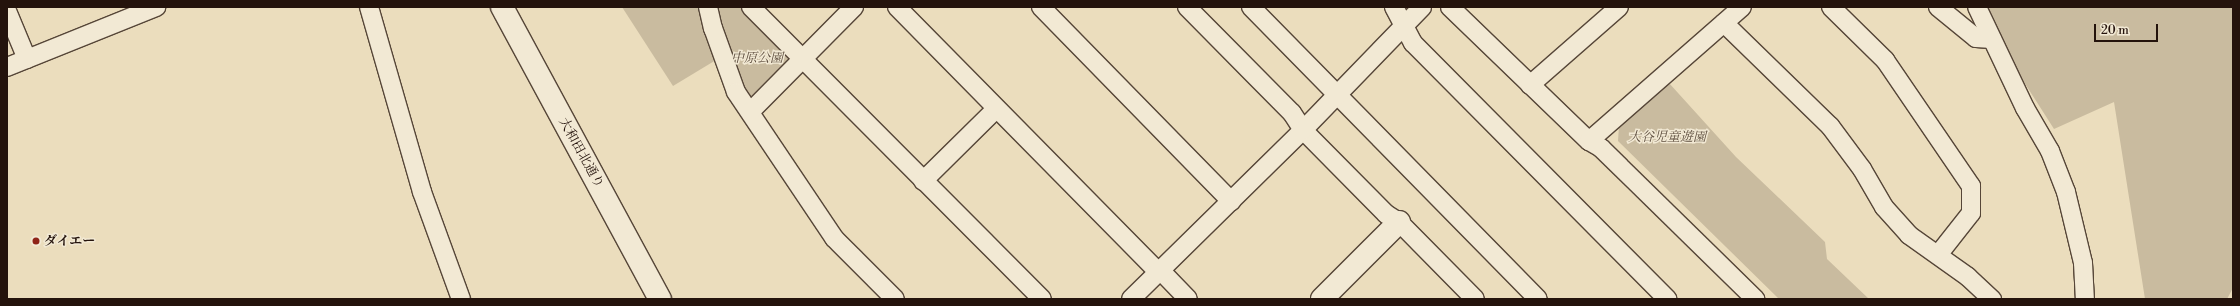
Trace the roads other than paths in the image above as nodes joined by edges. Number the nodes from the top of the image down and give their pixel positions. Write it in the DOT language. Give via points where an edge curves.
graph roads {
  1 [pos="369,7"];
  2 [pos="502,7"];
  3 [pos="708,7"];
  4 [pos="751,7"];
  5 [pos="854,7"];
  6 [pos="897,7"];
  7 [pos="1041,7"];
  8 [pos="1187,7"];
  9 [pos="1251,7"];
  10 [pos="1394,7"];
  11 [pos="1422,7"];
  12 [pos="1450,7"];
  13 [pos="1619,7"];
  14 [pos="1742,7"];
  15 [pos="1831,7"];
  16 [pos="1938,7"];
  17 [pos="1977,7"];
  18 [pos="148,8"];
  19 [pos="7,11"];
  20 [pos="1724,24"];
  21 [pos="1405,25"];
  22 [pos="1992,39"];
  23 [pos="802,58"];
  24 [pos="27,59"];
  25 [pos="7,67"];
  26 [pos="1530,85"];
  27 [pos="1337,95"];
  28 [pos="996,109"];
  29 [pos="750,112"];
  30 [pos="1303,130"];
  31 [pos="1588,141"];
  32 [pos="923,181"];
  33 [pos="1231,201"];
  34 [pos="1399,222"];
  35 [pos="1938,255"];
  36 [pos="1159,271"];
  37 [pos="460,299"];
  38 [pos="660,299"];
  39 [pos="895,299"];
  40 [pos="1042,299"];
  41 [pos="1131,299"];
  42 [pos="1188,299"];
  43 [pos="1322,299"];
  44 [pos="1474,299"];
  45 [pos="1538,299"];
  46 [pos="1667,299"];
  47 [pos="1755,299"];
  48 [pos="1992,299"];
  49 [pos="2085,299"];
  1 -- 37 [label="street" via="422,192"];
  2 -- 38 [label="street, 大和田北通り"];
  3 -- 29 [label="street" via="736,92"];
  4 -- 23 [label="street"];
  5 -- 23 [label="street"];
  6 -- 28 [label="street"];
  7 -- 33 [label="street"];
  8 -- 30 [label="street" via="1292,112"];
  9 -- 27 [label="street"];
  10 -- 21 [label="street"];
  11 -- 21 [label="street"];
  12 -- 26 [label="street"];
  13 -- 26 [label="street"];
  14 -- 20 [label="street"];
  15 -- 35 [label="street" via="1885,60 1971,186 1971,213"];
  16 -- 22 [label="street" via="1976,38"];
  17 -- 22 [label="street"];
  18 -- 24 [label="street"];
  19 -- 24 [label="street"];
  20 -- 31 [label="street"];
  20 -- 35 [label="street" via="1830,126 1862,169 1884,207 1909,235"];
  21 -- 27 [label="street"];
  21 -- 46 [label="street" via="1413,43"];
  22 -- 49 [label="street" via="2025,108 2050,151 2066,192 2083,263"];
  23 -- 29 [label="street"];
  23 -- 32 [label="street"];
  24 -- 25 [label="street"];
  26 -- 31 [label="street"];
  27 -- 30 [label="street"];
  27 -- 45 [label="street"];
  28 -- 32 [label="street"];
  28 -- 36 [label="street"];
  29 -- 39 [label="street" via="834,238"];
  30 -- 33 [label="street"];
  30 -- 34 [label="street" via="1386,214"];
  31 -- 47 [label="street" via="1601,148"];
  32 -- 40 [label="street"];
  33 -- 36 [label="street"];
  34 -- 43 [label="street"];
  34 -- 44 [label="street"];
  35 -- 48 [label="street"];
  36 -- 41 [label="street"];
  36 -- 42 [label="street"];
}
